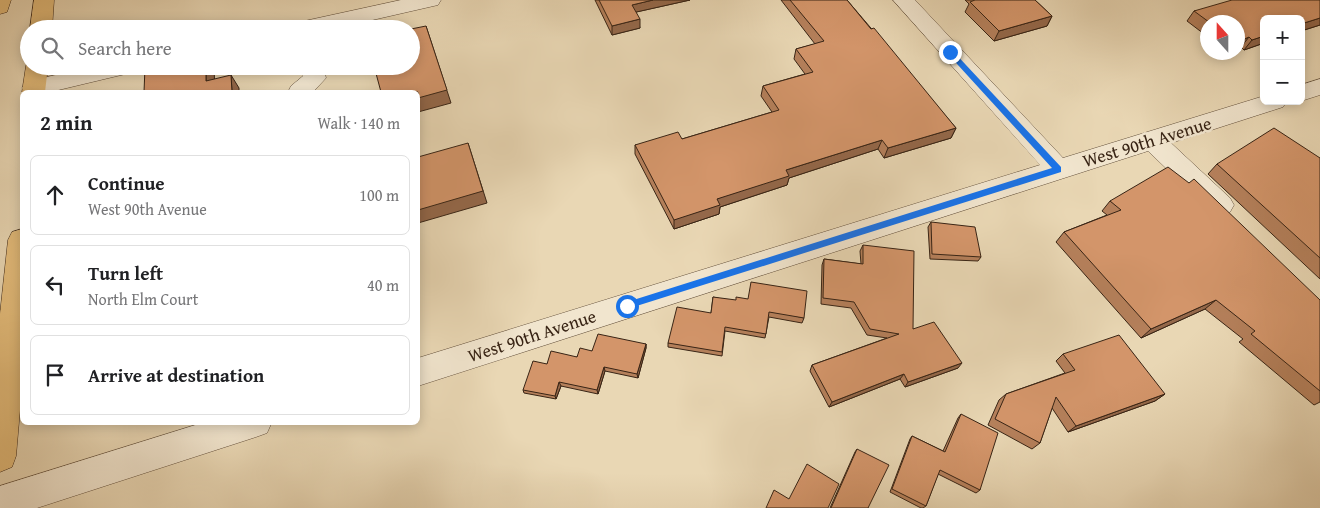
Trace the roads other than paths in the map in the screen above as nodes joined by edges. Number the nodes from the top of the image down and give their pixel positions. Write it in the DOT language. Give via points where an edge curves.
graph roads {
  1 [pos="1,0"];
  2 [pos="44,0"];
  3 [pos="431,0"];
  4 [pos="902,0"];
  5 [pos="0,6"];
  6 [pos="42,20"];
  7 [pos="340,20"];
  8 [pos="77,75"];
  9 [pos="314,75"];
  10 [pos="35,82"];
  11 [pos="1320,87"];
  12 [pos="301,90"];
  13 [pos="1305,92"];
  14 [pos="1263,105"];
  15 [pos="1153,141"];
  16 [pos="1058,170"];
  17 [pos="1236,220"];
  18 [pos="20,260"];
  19 [pos="420,371"];
  20 [pos="247,425"];
  21 [pos="0,456"];
  22 [pos="0,503"];
  1 -- 5 [label="main road"];
  2 -- 6 [label="main road"];
  3 -- 7 [label="street"];
  4 -- 16 [label="street"];
  8 -- 10 [label="street"];
  9 -- 12 [label="street"];
  11 -- 13 [label="street"];
  14 -- 15 [label="street, West 90th Avenue"];
  15 -- 16 [label="street, West 90th Avenue"];
  15 -- 17 [label="street"];
  16 -- 19 [label="street, West 90th Avenue"];
  18 -- 21 [label="main road"];
  20 -- 22 [label="street"];
}
